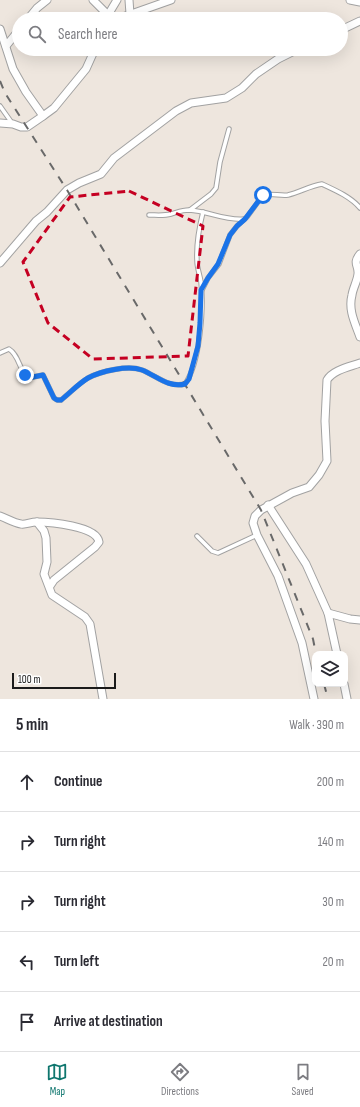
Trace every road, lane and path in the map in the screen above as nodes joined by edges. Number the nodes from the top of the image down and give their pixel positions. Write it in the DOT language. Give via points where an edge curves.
graph roads {
  1 [pos="47,0"];
  2 [pos="93,0"];
  3 [pos="129,0"];
  4 [pos="171,0"];
  5 [pos="350,0"];
  6 [pos="116,1"];
  7 [pos="360,2"];
  8 [pos="34,12"];
  9 [pos="104,12"];
  10 [pos="110,12"];
  11 [pos="130,12"];
  12 [pos="136,12"];
  13 [pos="360,21"];
  14 [pos="348,27"];
  15 [pos="0,30"];
  16 [pos="12,39"];
  17 [pos="6,46"];
  18 [pos="92,56"];
  19 [pos="284,56"];
  20 [pos="0,106"];
  21 [pos="43,116"];
  22 [pos="0,123"];
  23 [pos="13,124"];
  24 [pos="229,129"];
  25 [pos="360,208"];
  26 [pos="190,210"];
  27 [pos="203,212"];
  28 [pos="149,215"];
  29 [pos="245,219"];
  30 [pos="360,254"];
  31 [pos="0,262"];
  32 [pos="201,290"];
  33 [pos="360,337"];
  34 [pos="0,353"];
  35 [pos="360,363"];
  36 [pos="268,506"];
  37 [pos="0,516"];
  38 [pos="37,522"];
  39 [pos="257,535"];
  40 [pos="197,536"];
  41 [pos="50,586"];
  42 [pos="328,613"];
  43 [pos="360,620"];
  44 [pos="336,651"];
  45 [pos="345,687"];
  46 [pos="103,699"];
  47 [pos="314,699"];
  48 [pos="347,699"];
  1 -- 8 [label="street"];
  2 -- 9 [label="street"];
  3 -- 11 [label="street"];
  4 -- 12 [label="street"];
  5 -- 7 [label="street"];
  6 -- 10 [label="street"];
  13 -- 14 [label="street"];
  15 -- 17 [label="street"];
  16 -- 17 [label="street"];
  17 -- 21 [label="street" via="13,69"];
  18 -- 21 [label="street" via="86,69 54,108"];
  19 -- 31 [label="street" via="226,98 191,103 176,110 114,158 101,174 67,190 30,226"];
  20 -- 23 [label="lane"];
  21 -- 23 [label="street" via="27,126"];
  22 -- 23 [label="street"];
  24 -- 26 [label="lane" via="216,188"];
  25 -- 29 [label="lane" via="340,193 322,184 288,195 263,195"];
  26 -- 27 [label="lane"];
  26 -- 28 [label="lane" via="170,215"];
  27 -- 29 [label="lane" via="226,218"];
  27 -- 32 [label="lane" via="197,238"];
  29 -- 32 [label="lane" via="230,235 218,264"];
  30 -- 33 [label="street" via="356,259 357,280 350,303 351,314"];
  32 -- 34 [label="lane" via="198,346 191,373 185,384 177,386 164,382 142,370 118,369 88,379 61,400 57,400 43,375 28,378 20,368 14,352 9,349"];
  35 -- 36 [label="street" via="335,372 327,380 327,461 319,475 309,486"];
  36 -- 39 [label="street" via="256,516 253,523"];
  36 -- 42 [label="street" via="306,564"];
  37 -- 38 [label="street" via="21,524"];
  38 -- 41 [label="street" via="46,538 47,562 44,574"];
  38 -- 41 [label="street" via="73,526 94,534 99,542"];
  39 -- 40 [label="lane" via="218,552 212,551"];
  39 -- 47 [label="street" via="278,576 302,643"];
  41 -- 46 [label="street" via="52,595 85,617 90,624"];
  42 -- 43 [label="street"];
  42 -- 44 [label="street"];
  45 -- 48 [label="street"];
}
